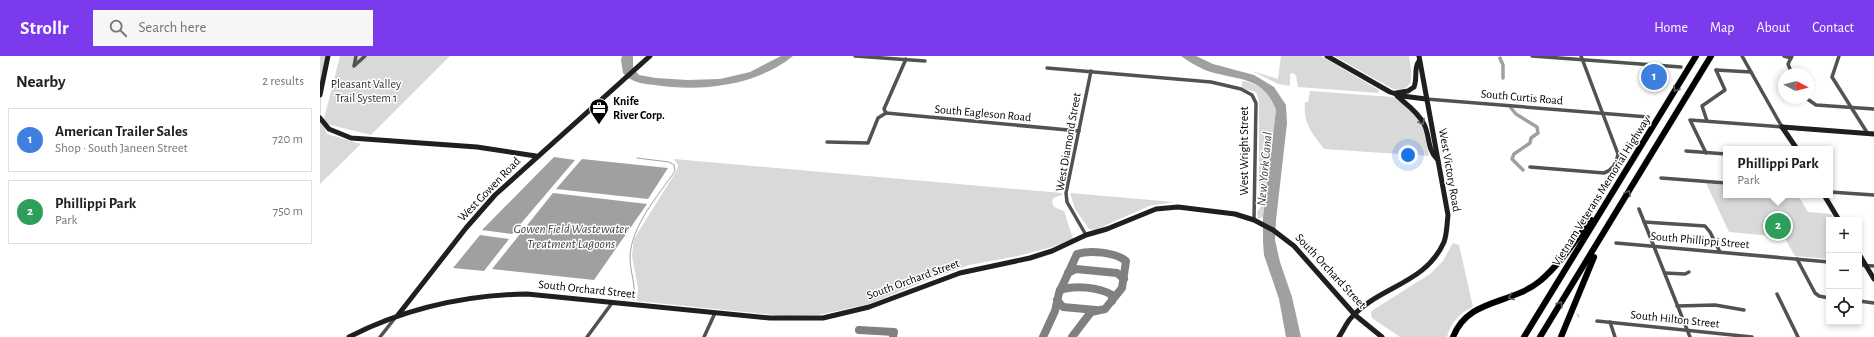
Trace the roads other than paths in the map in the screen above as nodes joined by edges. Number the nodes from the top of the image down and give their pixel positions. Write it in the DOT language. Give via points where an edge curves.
graph roads {
  1 [pos="328,56"];
  2 [pos="356,56"];
  3 [pos="365,56"];
  4 [pos="650,56"];
  5 [pos="855,56"];
  6 [pos="1327,56"];
  7 [pos="1532,56"];
  8 [pos="1696,56"];
  9 [pos="1711,56"];
  10 [pos="1742,56"];
  11 [pos="1784,56"];
  12 [pos="1839,56"];
  13 [pos="1791,57"];
  14 [pos="1419,58"];
  15 [pos="1582,58"];
  16 [pos="906,59"];
  17 [pos="925,61"];
  18 [pos="1681,67"];
  19 [pos="1047,68"];
  20 [pos="1790,68"];
  21 [pos="1091,71"];
  22 [pos="1751,72"];
  23 [pos="1390,92"];
  24 [pos="1395,94"];
  25 [pos="320,95"];
  26 [pos="1426,99"];
  27 [pos="1814,103"];
  28 [pos="1851,108"];
  29 [pos="1874,109"];
  30 [pos="886,113"];
  31 [pos="1602,113"];
  32 [pos="1648,117"];
  33 [pos="320,118"];
  34 [pos="1707,121"];
  35 [pos="1782,127"];
  36 [pos="1079,131"];
  37 [pos="1868,134"];
  38 [pos="1874,134"];
  39 [pos="827,142"];
  40 [pos="1795,146"];
  41 [pos="1686,151"];
  42 [pos="1706,152"];
  43 [pos="1723,154"];
  44 [pos="536,156"];
  45 [pos="1437,159"];
  46 [pos="1530,167"];
  47 [pos="1661,178"];
  48 [pos="1723,183"];
  49 [pos="1833,192"];
  50 [pos="1874,195"];
  51 [pos="1826,198"];
  52 [pos="1606,202"];
  53 [pos="1640,209"];
  54 [pos="1837,217"];
  55 [pos="1257,222"];
  56 [pos="1644,222"];
  57 [pos="1086,235"];
  58 [pos="1602,238"];
  59 [pos="1616,243"];
  60 [pos="1654,246"];
  61 [pos="1720,252"];
  62 [pos="1797,259"];
  63 [pos="1862,259"];
  64 [pos="1826,262"];
  65 [pos="1862,265"];
  66 [pos="1866,265"];
  67 [pos="1874,266"];
  68 [pos="1689,272"];
  69 [pos="1665,273"];
  70 [pos="1874,280"];
  71 [pos="1777,294"];
  72 [pos="1826,297"];
  73 [pos="1862,301"];
  74 [pos="612,303"];
  75 [pos="1874,303"];
  76 [pos="1677,306"];
  77 [pos="1744,310"];
  78 [pos="715,313"];
  79 [pos="398,315"];
  80 [pos="1355,315"];
  81 [pos="1597,321"];
  82 [pos="1610,322"];
  83 [pos="1687,331"];
  84 [pos="349,337"];
  85 [pos="380,337"];
  86 [pos="587,337"];
  87 [pos="704,337"];
  88 [pos="1339,337"];
  89 [pos="1382,337"];
  90 [pos="1452,337"];
  91 [pos="1524,337"];
  92 [pos="1540,337"];
  93 [pos="1561,337"];
  94 [pos="1615,337"];
  95 [pos="1690,337"];
  96 [pos="1752,337"];
  97 [pos="1798,337"];
  1 -- 25 [label="main road"];
  2 -- 3 [label="street" via="354,66"];
  4 -- 44 [label="main road, West Gowen Road"];
  5 -- 16 [label="street"];
  6 -- 23 [label="main road"];
  7 -- 15 [label="street"];
  8 -- 52 [label="highway, Vietnam Veterans Memorial Highway, one-way"];
  58 -- 9 [label="highway, Vietnam Veterans Memorial Highway, one-way"];
  10 -- 22 [label="street"];
  11 -- 13 [label="street"];
  12 -- 28 [label="street" via="1832,77"];
  13 -- 20 [label="street" via="1788,64"];
  14 -- 23 [label="main road" via="1415,67 1417,81 1413,90"];
  14 -- 26 [label="main road, West Victory Road"];
  15 -- 18 [label="street"];
  15 -- 31 [label="street"];
  16 -- 17 [label="street"];
  16 -- 30 [label="street" via="884,108"];
  19 -- 21 [label="street"];
  21 -- 36 [label="street, West Diamond Street"];
  21 -- 55 [label="street, West Wright Street" via="1200,80 1240,89 1252,95 1256,103"];
  22 -- 34 [label="street" via="1716,70 1725,90 1702,106"];
  22 -- 35 [label="street"];
  23 -- 24 [label="main road"];
  24 -- 26 [label="main road, South Curtis Road"];
  24 -- 45 [label="main road, one-way" via="1421,119 1430,154"];
  26 -- 31 [label="street, South Curtis Road"];
  26 -- 45 [label="main road, West Victory Road"];
  27 -- 28 [label="street"];
  28 -- 29 [label="street"];
  28 -- 37 [label="street"];
  30 -- 36 [label="street, South Eagleson Road"];
  30 -- 39 [label="street" via="878,118 868,143"];
  31 -- 32 [label="street, South Curtis Road"];
  31 -- 46 [label="street" via="1618,157 1610,171 1604,173"];
  33 -- 44 [label="main road" via="329,129 351,138 477,147"];
  34 -- 35 [label="street"];
  34 -- 42 [label="street" via="1690,120"];
  35 -- 37 [label="main road"];
  35 -- 40 [label="main road"];
  36 -- 57 [label="street, West Diamond Street" via="1066,193 1067,202"];
  37 -- 38 [label="main road"];
  41 -- 42 [label="street"];
  42 -- 43 [label="street"];
  44 -- 79 [label="main road, West Gowen Road" via="500,190 466,228"];
  45 -- 80 [label="main road, West Victory Road" via="1448,214 1447,236 1441,250 1420,273 1366,305"];
  47 -- 48 [label="street"];
  49 -- 50 [label="street"];
  51 -- 54 [label="main road"];
  52 -- 90 [label="highway, one-way" via="1541,280 1524,292 1467,314 1456,326"];
  52 -- 91 [label="highway, Vietnam Veterans Memorial Highway"];
  53 -- 56 [label="street"];
  55 -- 57 [label="main road, South Orchard Street" via="1221,211 1178,207 1156,209"];
  55 -- 80 [label="main road, South Orchard Street" via="1275,231 1299,250"];
  56 -- 60 [label="street"];
  56 -- 61 [label="street" via="1705,226"];
  57 -- 78 [label="main road, South Orchard Street" via="1052,251 960,273 842,315 787,319"];
  92 -- 58 [label="highway, Vietnam Veterans Memorial Highway, one-way"];
  58 -- 93 [label="highway"];
  59 -- 60 [label="street, South Phillippi Street"];
  60 -- 61 [label="street, South Phillippi Street"];
  60 -- 69 [label="street"];
  61 -- 62 [label="street, South Phillippi Street"];
  62 -- 64 [label="street, South Phillippi Street"];
  62 -- 72 [label="street" via="1815,293"];
  63 -- 66 [label="main road"];
  65 -- 66 [label="street"];
  66 -- 67 [label="street"];
  66 -- 70 [label="main road"];
  68 -- 69 [label="street"];
  69 -- 76 [label="street"];
  71 -- 97 [label="street"];
  73 -- 75 [label="street"];
  74 -- 78 [label="main road, South Orchard Street"];
  74 -- 79 [label="main road, South Orchard Street" via="504,294 452,300"];
  74 -- 86 [label="street"];
  76 -- 77 [label="street" via="1715,305"];
  76 -- 83 [label="street"];
  78 -- 87 [label="street"];
  79 -- 84 [label="main road, West Gowen Road"];
  79 -- 85 [label="street"];
  80 -- 88 [label="main road"];
  80 -- 89 [label="main road, South Orchard Street"];
  81 -- 82 [label="street, South Hilton Street"];
  82 -- 83 [label="street, South Hilton Street"];
  82 -- 94 [label="street"];
  83 -- 95 [label="street"];
  83 -- 96 [label="street, South Hilton Street"];
}
